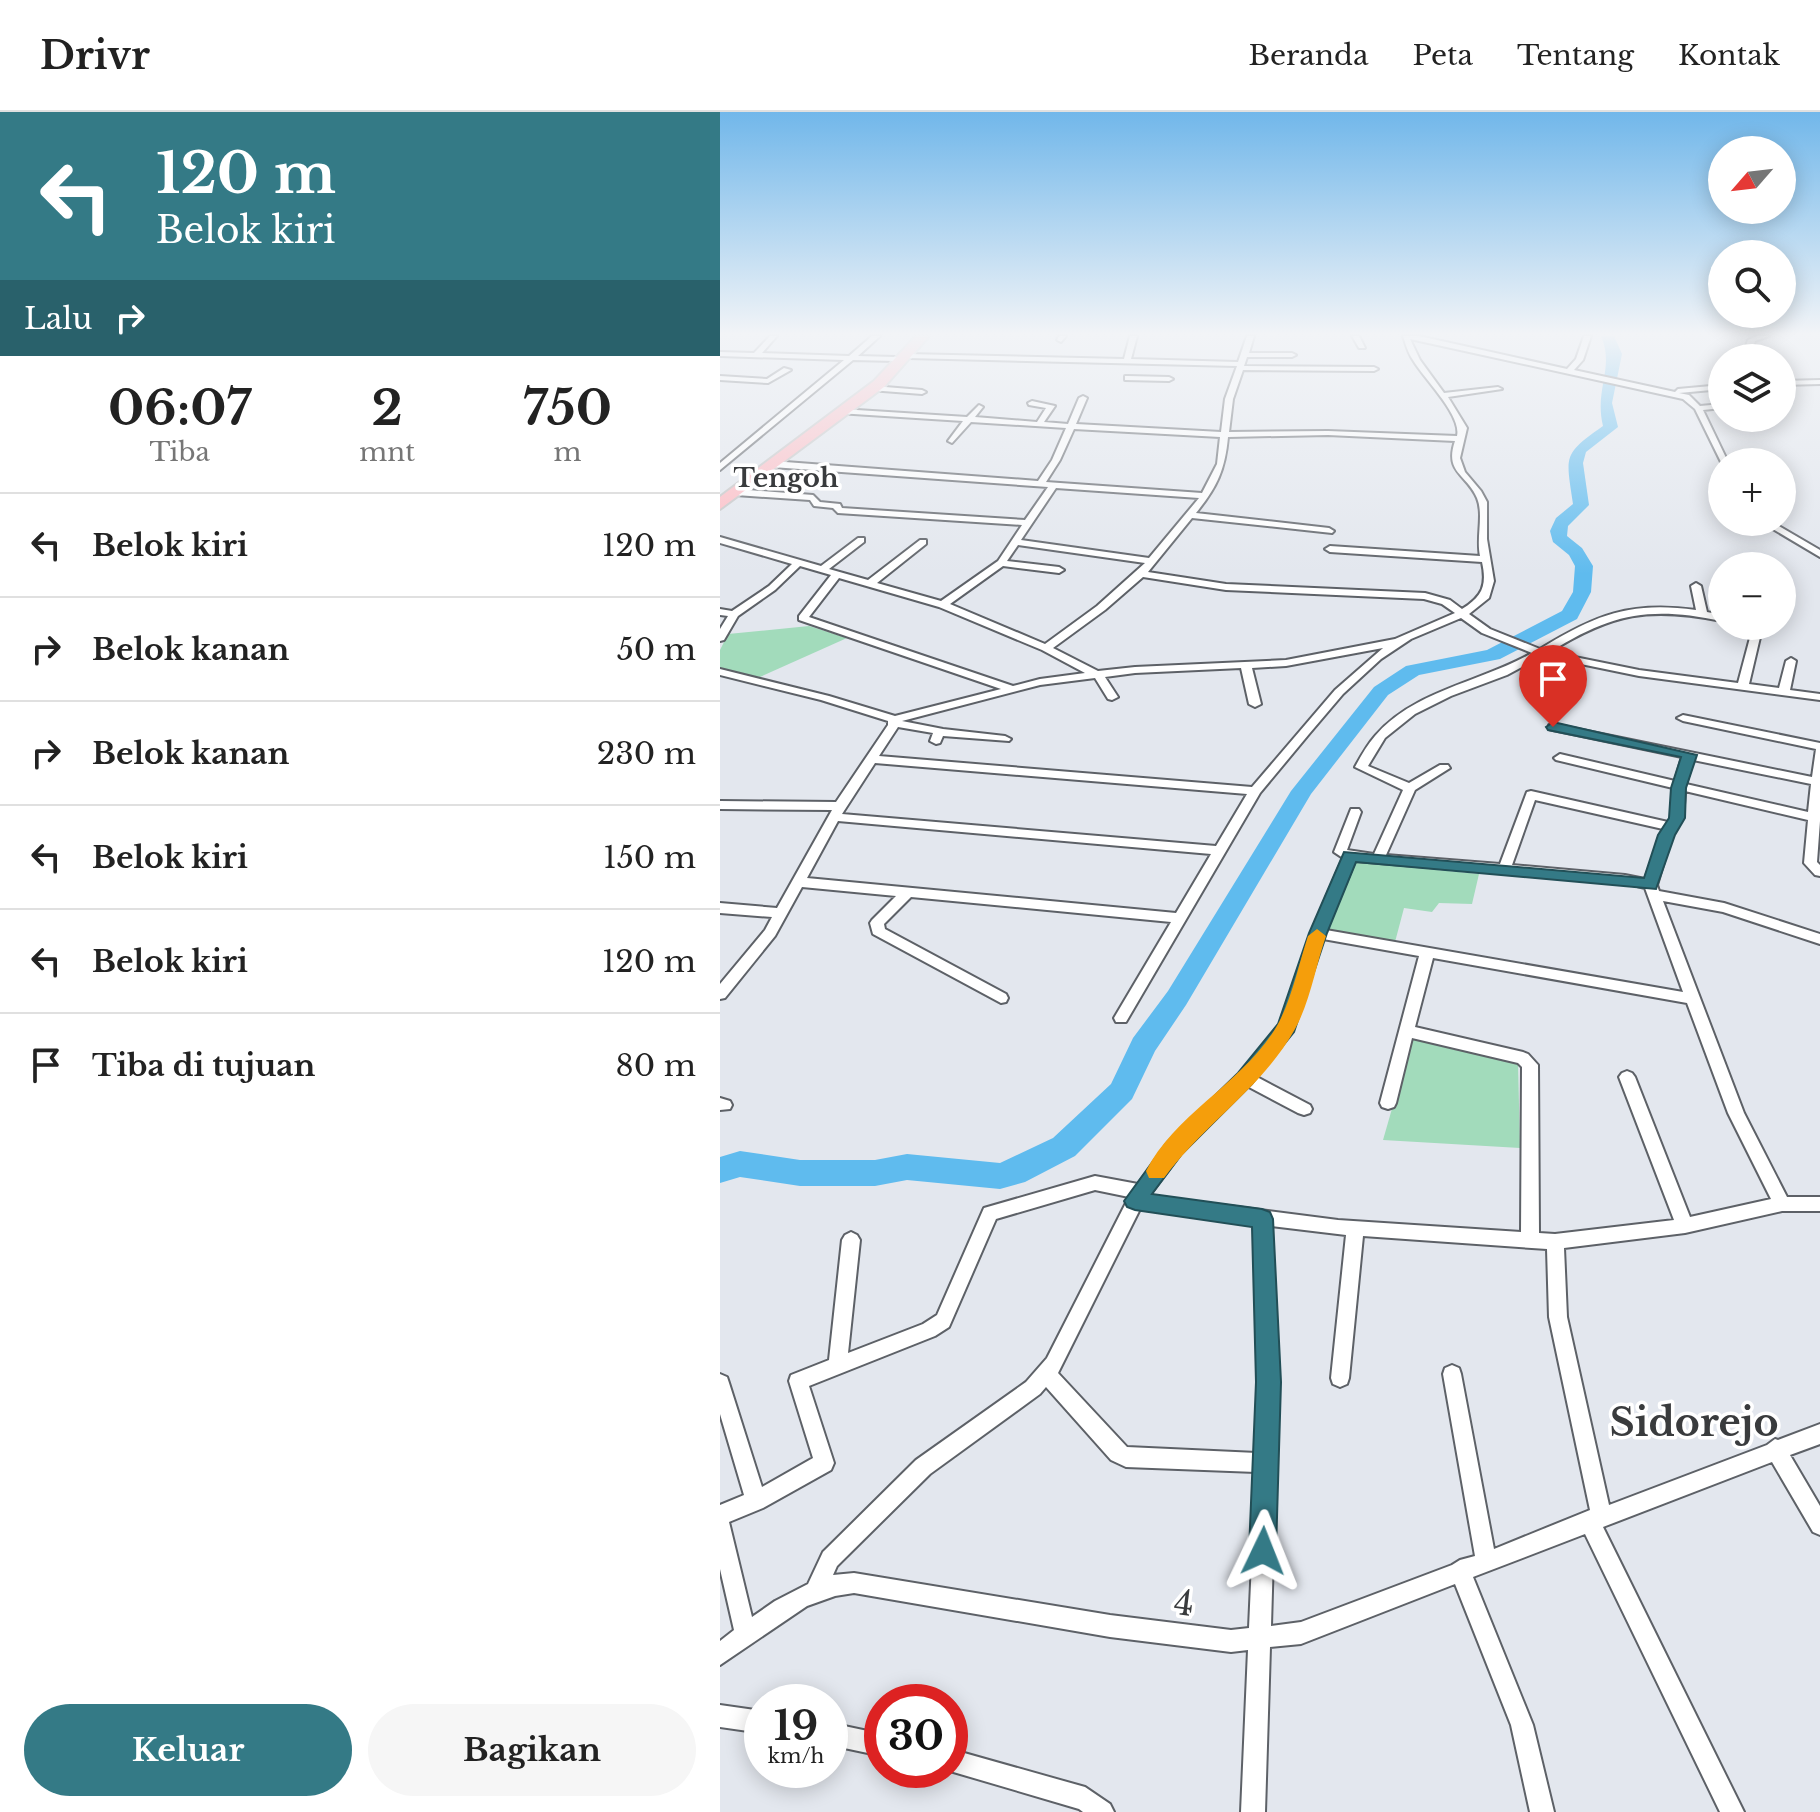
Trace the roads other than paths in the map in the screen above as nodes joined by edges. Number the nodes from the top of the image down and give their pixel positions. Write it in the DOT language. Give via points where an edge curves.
graph roads {
  1 [pos="782,415"];
  2 [pos="828,415"];
  3 [pos="835,415"];
  4 [pos="904,415"];
  5 [pos="974,415"];
  6 [pos="1045,415"];
  7 [pos="1075,415"];
  8 [pos="1226,415"];
  9 [pos="1455,415"];
  10 [pos="1702,415"];
  11 [pos="971,420"];
  12 [pos="1039,424"];
  13 [pos="1070,427"];
  14 [pos="1222,434"];
  15 [pos="1459,439"];
  16 [pos="952,441"];
  17 [pos="1717,448"];
  18 [pos="777,458"];
  19 [pos="722,464"];
  20 [pos="1040,485"];
  21 [pos="1052,487"];
  22 [pos="736,492"];
  23 [pos="720,496"];
  24 [pos="1205,496"];
  25 [pos="720,504"];
  26 [pos="1189,515"];
  27 [pos="1028,523"];
  28 [pos="1329,531"];
  29 [pos="1790,536"];
  30 [pos="720,540"];
  31 [pos="861,540"];
  32 [pos="923,542"];
  33 [pos="1014,542"];
  34 [pos="1330,549"];
  35 [pos="1820,554"];
  36 [pos="1486,559"];
  37 [pos="1151,561"];
  38 [pos="798,563"];
  39 [pos="1001,563"];
  40 [pos="823,569"];
  41 [pos="1059,570"];
  42 [pos="838,573"];
  43 [pos="1141,574"];
  44 [pos="870,583"];
  45 [pos="1696,586"];
  46 [pos="943,605"];
  47 [pos="720,612"];
  48 [pos="1462,613"];
  49 [pos="1702,613"];
  50 [pos="734,614"];
  51 [pos="1708,614"];
  52 [pos="720,638"];
  53 [pos="1754,640"];
  54 [pos="1398,642"];
  55 [pos="1046,648"];
  56 [pos="1537,652"];
  57 [pos="1791,661"];
  58 [pos="1246,666"];
  59 [pos="720,672"];
  60 [pos="1099,676"];
  61 [pos="1743,686"];
  62 [pos="1010,688"];
  63 [pos="1784,691"];
  64 [pos="1112,697"];
  65 [pos="1820,697"];
  66 [pos="1255,704"];
  67 [pos="1683,718"];
  68 [pos="894,722"];
  69 [pos="1553,727"];
  70 [pos="1005,739"];
  71 [pos="1820,749"];
  72 [pos="1689,755"];
  73 [pos="1560,758"];
  74 [pos="870,759"];
  75 [pos="1444,768"];
  76 [pos="1818,782"];
  77 [pos="1410,788"];
  78 [pos="1679,788"];
  79 [pos="1255,791"];
  80 [pos="720,805"];
  81 [pos="837,812"];
  82 [pos="1355,812"];
  83 [pos="1816,818"];
  84 [pos="1671,827"];
  85 [pos="1220,851"];
  86 [pos="1350,856"];
  87 [pos="1378,859"];
  88 [pos="1504,870"];
  89 [pos="1820,872"];
  90 [pos="797,882"];
  91 [pos="1653,890"];
  92 [pos="908,892"];
  93 [pos="720,908"];
  94 [pos="780,913"];
  95 [pos="1180,918"];
  96 [pos="1318,933"];
  97 [pos="1820,939"];
  98 [pos="1427,953"];
  99 [pos="720,994"];
  100 [pos="1001,998"];
  101 [pos="1693,999"];
  102 [pos="1121,1018"];
  103 [pos="1407,1031"];
  104 [pos="1627,1077"];
  105 [pos="1245,1078"];
  106 [pos="1388,1103"];
  107 [pos="1304,1109"];
  108 [pos="1138,1196"];
  109 [pos="1782,1204"];
  110 [pos="1820,1204"];
  111 [pos="1262,1219"];
  112 [pos="1685,1226"];
  113 [pos="1355,1228"];
  114 [pos="851,1240"];
  115 [pos="1530,1240"];
  116 [pos="1555,1242"];
  117 [pos="838,1365"];
  118 [pos="1047,1374"];
  119 [pos="1452,1374"];
  120 [pos="1340,1378"];
  121 [pos="720,1383"];
  122 [pos="1820,1434"];
  123 [pos="1775,1449"];
  124 [pos="1265,1463"];
  125 [pos="756,1501"];
  126 [pos="720,1515"];
  127 [pos="1595,1518"];
  128 [pos="720,1525"];
  129 [pos="1820,1525"];
  130 [pos="1486,1560"];
  131 [pos="1460,1570"];
  132 [pos="816,1590"];
  133 [pos="746,1635"];
  134 [pos="1260,1640"];
  135 [pos="720,1654"];
  136 [pos="720,1716"];
  137 [pos="744,1719"];
  138 [pos="968,1765"];
  139 [pos="1102,1812"];
  140 [pos="1253,1812"];
  141 [pos="1542,1812"];
  142 [pos="1732,1812"];
  1 -- 19 [label="street"];
  2 -- 18 [label="highway"];
  3 -- 18 [label="highway"];
  4 -- 11 [label="street"];
  5 -- 11 [label="street"];
  6 -- 12 [label="street"];
  7 -- 13 [label="street"];
  8 -- 14 [label="street"];
  9 -- 15 [label="street" via="1463,428"];
  10 -- 17 [label="street"];
  11 -- 12 [label="street"];
  11 -- 16 [label="street"];
  12 -- 13 [label="street"];
  13 -- 14 [label="street"];
  13 -- 20 [label="street"];
  14 -- 15 [label="street"];
  14 -- 24 [label="street" via="1221,464"];
  15 -- 36 [label="street" via="1456,462 1485,507"];
  18 -- 20 [label="street"];
  18 -- 22 [label="highway"];
  18 -- 23 [label="highway"];
  20 -- 21 [label="street"];
  21 -- 24 [label="street"];
  21 -- 27 [label="street"];
  22 -- 25 [label="highway"];
  22 -- 27 [label="street" via="813,498 838,510"];
  24 -- 26 [label="street"];
  26 -- 28 [label="street"];
  26 -- 37 [label="street"];
  27 -- 33 [label="street"];
  29 -- 35 [label="street"];
  30 -- 38 [label="street"];
  31 -- 40 [label="street"];
  32 -- 44 [label="street"];
  33 -- 37 [label="street"];
  33 -- 39 [label="street"];
  34 -- 36 [label="street"];
  36 -- 48 [label="street" via="1488,594"];
  37 -- 43 [label="street"];
  38 -- 40 [label="street"];
  38 -- 50 [label="street"];
  39 -- 41 [label="street"];
  39 -- 46 [label="street"];
  40 -- 42 [label="street"];
  42 -- 44 [label="street"];
  42 -- 62 [label="street" via="803,618"];
  43 -- 48 [label="street" via="1226,587 1425,596"];
  43 -- 55 [label="street"];
  44 -- 46 [label="street"];
  45 -- 49 [label="street"];
  46 -- 55 [label="street"];
  47 -- 50 [label="street"];
  48 -- 54 [label="street"];
  48 -- 56 [label="street" via="1486,631"];
  49 -- 51 [label="street"];
  49 -- 56 [label="street" via="1625,613 1579,629"];
  50 -- 52 [label="street"];
  53 -- 61 [label="street"];
  54 -- 58 [label="street"];
  54 -- 79 [label="street" via="1328,705"];
  55 -- 60 [label="street"];
  56 -- 61 [label="street" via="1639,673"];
  56 -- 77 [label="street" via="1522,664 1437,698 1381,736 1361,769"];
  57 -- 63 [label="street"];
  58 -- 60 [label="street"];
  58 -- 66 [label="street"];
  59 -- 68 [label="street" via="825,698"];
  60 -- 62 [label="street"];
  60 -- 64 [label="street"];
  61 -- 63 [label="street"];
  62 -- 68 [label="street"];
  63 -- 65 [label="street"];
  67 -- 71 [label="street"];
  68 -- 70 [label="street" via="938,737"];
  68 -- 74 [label="street"];
  69 -- 72 [label="street"];
  71 -- 76 [label="street"];
  72 -- 76 [label="street"];
  72 -- 78 [label="street"];
  73 -- 78 [label="street"];
  74 -- 79 [label="street"];
  74 -- 81 [label="street"];
  75 -- 77 [label="street"];
  76 -- 83 [label="street"];
  77 -- 87 [label="street"];
  78 -- 83 [label="street"];
  78 -- 84 [label="street" via="1677,818"];
  79 -- 85 [label="street"];
  80 -- 81 [label="street"];
  81 -- 85 [label="street"];
  81 -- 90 [label="street"];
  82 -- 86 [label="street" via="1340,852"];
  83 -- 89 [label="street" via="1809,852 1810,863"];
  84 -- 88 [label="street" via="1531,795"];
  84 -- 91 [label="street"];
  85 -- 95 [label="street"];
  86 -- 87 [label="street"];
  86 -- 96 [label="street"];
  87 -- 88 [label="street"];
  88 -- 91 [label="street" via="1625,879"];
  90 -- 92 [label="street"];
  90 -- 94 [label="street"];
  91 -- 97 [label="street"];
  91 -- 101 [label="street"];
  92 -- 95 [label="street"];
  92 -- 100 [label="street" via="877,923 878,931"];
  93 -- 94 [label="street"];
  94 -- 99 [label="street"];
  95 -- 102 [label="street"];
  96 -- 98 [label="street"];
  96 -- 105 [label="street" via="1287,1026"];
  98 -- 101 [label="street"];
  98 -- 103 [label="street"];
  101 -- 109 [label="street" via="1736,1113"];
  103 -- 106 [label="street"];
  103 -- 115 [label="street" via="1512,1055 1530,1065"];
  104 -- 112 [label="street"];
  105 -- 107 [label="street"];
  105 -- 108 [label="street" via="1175,1148"];
  108 -- 111 [label="street"];
  108 -- 117 [label="street" via="1095,1183 990,1213 943,1321"];
  108 -- 118 [label="street"];
  109 -- 110 [label="street"];
  109 -- 112 [label="street"];
  111 -- 113 [label="street"];
  111 -- 124 [label="street" via="1269,1382"];
  112 -- 116 [label="street"];
  113 -- 115 [label="street"];
  113 -- 120 [label="street"];
  114 -- 117 [label="street"];
  115 -- 116 [label="street"];
  116 -- 127 [label="street" via="1558,1317"];
  117 -- 125 [label="street" via="797,1383 825,1462"];
  118 -- 124 [label="street" via="1126,1457"];
  118 -- 132 [label="street" via="923,1467 830,1559"];
  119 -- 130 [label="street"];
  121 -- 125 [label="street"];
  122 -- 123 [label="street, 4"];
  123 -- 127 [label="street, 4"];
  123 -- 129 [label="street"];
  124 -- 134 [label="street"];
  125 -- 126 [label="street"];
  127 -- 130 [label="street, 4"];
  127 -- 142 [label="street"];
  128 -- 133 [label="street"];
  130 -- 131 [label="street, 4"];
  131 -- 134 [label="street, 4" via="1301,1633"];
  131 -- 141 [label="street" via="1522,1725"];
  132 -- 133 [label="street, 4"];
  132 -- 134 [label="street, 4" via="854,1583 1110,1626"];
  133 -- 135 [label="street, 4"];
  134 -- 140 [label="street"];
  136 -- 137 [label="street"];
  138 -- 139 [label="street" via="1085,1799"];
}
